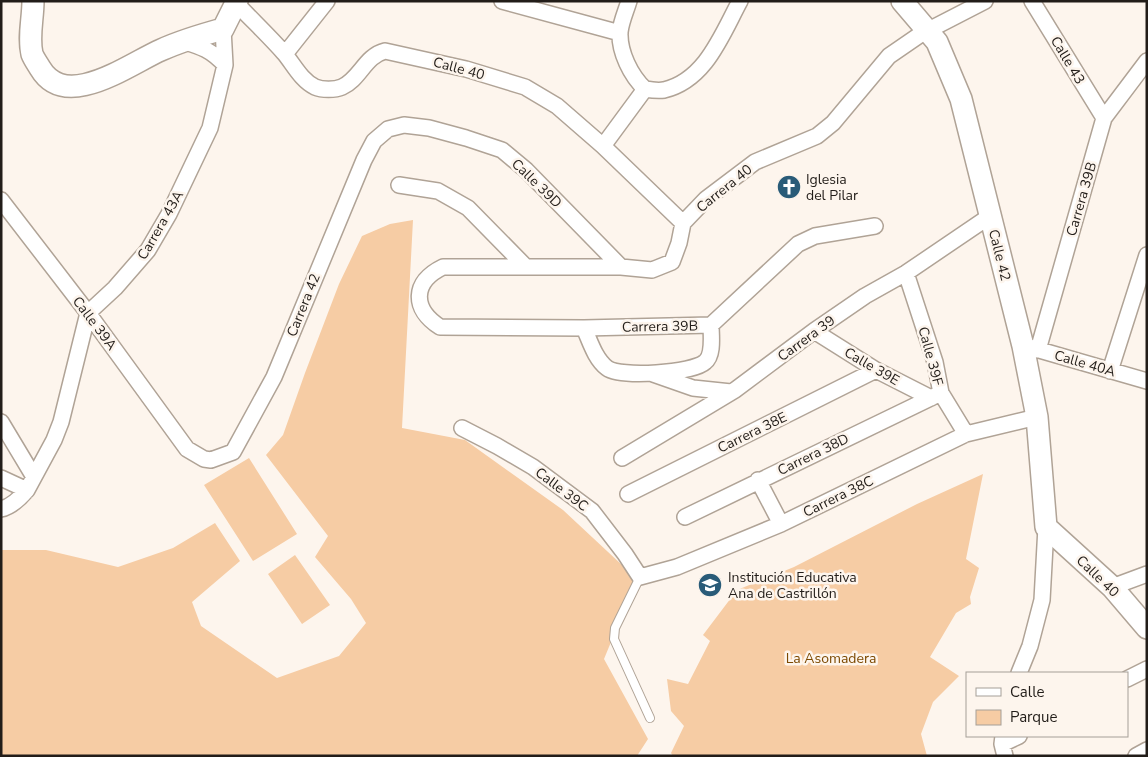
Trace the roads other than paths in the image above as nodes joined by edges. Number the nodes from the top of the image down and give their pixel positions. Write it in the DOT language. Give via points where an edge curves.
graph roads {
  1 [pos="33,1"];
  2 [pos="327,1"];
  3 [pos="502,1"];
  4 [pos="629,1"];
  5 [pos="740,1"];
  6 [pos="902,1"];
  7 [pos="985,1"];
  8 [pos="1032,1"];
  9 [pos="237,2"];
  10 [pos="222,30"];
  11 [pos="929,31"];
  12 [pos="620,32"];
  13 [pos="182,41"];
  14 [pos="285,54"];
  15 [pos="1147,61"];
  16 [pos="225,66"];
  17 [pos="645,89"];
  18 [pos="1104,118"];
  19 [pos="404,125"];
  20 [pos="603,146"];
  21 [pos="399,185"];
  22 [pos="1,200"];
  23 [pos="990,216"];
  24 [pos="683,223"];
  25 [pos="875,226"];
  26 [pos="1147,255"];
  27 [pos="526,267"];
  28 [pos="621,267"];
  29 [pos="906,273"];
  30 [pos="88,313"];
  31 [pos="711,325"];
  32 [pos="440,327"];
  33 [pos="584,328"];
  34 [pos="814,331"];
  35 [pos="1030,348"];
  36 [pos="876,370"];
  37 [pos="1110,371"];
  38 [pos="652,374"];
  39 [pos="1147,381"];
  40 [pos="731,392"];
  41 [pos="936,395"];
  42 [pos="1037,418"];
  43 [pos="1,422"];
  44 [pos="462,428"];
  45 [pos="966,434"];
  46 [pos="187,449"];
  47 [pos="622,458"];
  48 [pos="1,478"];
  49 [pos="758,480"];
  50 [pos="31,483"];
  51 [pos="628,494"];
  52 [pos="1,509"];
  53 [pos="686,517"];
  54 [pos="781,524"];
  55 [pos="1046,527"];
  56 [pos="1147,574"];
  57 [pos="640,577"];
  58 [pos="1112,587"];
  59 [pos="1147,628"];
  60 [pos="1147,669"];
  61 [pos="1020,672"];
  62 [pos="1128,679"];
  63 [pos="650,718"];
  64 [pos="1017,737"];
  65 [pos="1004,745"];
  66 [pos="1147,750"];
  67 [pos="1136,756"];
  1 -- 13 [label="street" via="30,37 33,56 44,75 58,85 75,87 95,83"];
  2 -- 14 [label="street"];
  3 -- 12 [label="street"];
  4 -- 12 [label="street"];
  5 -- 17 [label="street" via="708,60 690,77 662,90"];
  6 -- 11 [label="street, Calle 42"];
  7 -- 11 [label="street, Carrera 40"];
  8 -- 18 [label="street, Calle 43"];
  9 -- 10 [label="street"];
  9 -- 14 [label="street, Calle 40"];
  10 -- 13 [label="street"];
  10 -- 16 [label="street, Carrera 43A"];
  11 -- 23 [label="street, Calle 42" via="961,98"];
  11 -- 24 [label="street, Carrera 40" via="889,56 833,123 817,136 755,162 706,199"];
  12 -- 17 [label="street" via="626,62 635,80"];
  13 -- 16 [label="street" via="214,53"];
  14 -- 20 [label="street, Calle 40" via="306,82 330,90 342,87 356,77 376,53 385,51 466,69 524,87 557,106"];
  15 -- 18 [label="street, Carrera 39B"];
  16 -- 30 [label="street, Carrera 43A" via="210,128 170,214 143,257"];
  17 -- 20 [label="street"];
  18 -- 35 [label="street, Carrera 39B"];
  19 -- 28 [label="street, Calle 39D" via="428,128 502,150 526,170"];
  19 -- 46 [label="street, Carrera 42" via="388,129 374,140 274,378 233,452 204,460"];
  20 -- 24 [label="street, Calle 40"];
  21 -- 27 [label="street" via="438,192 468,208"];
  22 -- 30 [label="street, Calle 39A"];
  23 -- 29 [label="street, Carrera 39"];
  23 -- 35 [label="street, Calle 42"];
  24 -- 28 [label="street, Carrera 40" via="672,262 652,270"];
  25 -- 31 [label="street, Carrera 39B" via="814,236 798,244"];
  26 -- 37 [label="street"];
  27 -- 28 [label="street, Carrera 40"];
  27 -- 32 [label="street, Carrera 40" via="443,267 431,273 419,296 421,309"];
  29 -- 34 [label="street, Carrera 39"];
  29 -- 41 [label="street, Calle 39F" via="936,362"];
  30 -- 46 [label="street, Calle 39A"];
  30 -- 50 [label="street" via="61,422"];
  31 -- 33 [label="street, Carrera 39B"];
  31 -- 38 [label="street" via="710,354 705,362 695,367"];
  32 -- 33 [label="street, Carrera 39B"];
  33 -- 38 [label="street" via="599,360 614,372"];
  34 -- 36 [label="street, Calle 39E"];
  34 -- 40 [label="street, Carrera 39"];
  35 -- 37 [label="street, Calle 40A"];
  35 -- 42 [label="street, Calle 42"];
  36 -- 41 [label="street, Calle 39E"];
  36 -- 51 [label="street, Carrera 38E"];
  37 -- 39 [label="street, Calle 40A"];
  38 -- 40 [label="street" via="693,388"];
  40 -- 47 [label="street, Carrera 39"];
  41 -- 45 [label="street, Calle 39F"];
  41 -- 49 [label="street, Carrera 38D"];
  42 -- 45 [label="street, Carrera 38C"];
  42 -- 55 [label="street, Calle 42"];
  43 -- 50 [label="street"];
  44 -- 57 [label="street, Calle 39C" via="533,467 592,511"];
  45 -- 54 [label="street, Carrera 38C"];
  48 -- 50 [label="street"];
  49 -- 53 [label="street, Carrera 38D"];
  49 -- 54 [label="street"];
  50 -- 52 [label="street" via="23,495"];
  54 -- 57 [label="street, Carrera 38C" via="677,567"];
  55 -- 58 [label="street, Calle 40"];
  55 -- 61 [label="street" via="1042,600"];
  56 -- 58 [label="street"];
  57 -- 63 [label="lane" via="615,628 614,639"];
  58 -- 59 [label="street, Calle 40"];
  60 -- 62 [label="street"];
  64 -- 65 [label="street"];
  66 -- 67 [label="street"];
}
